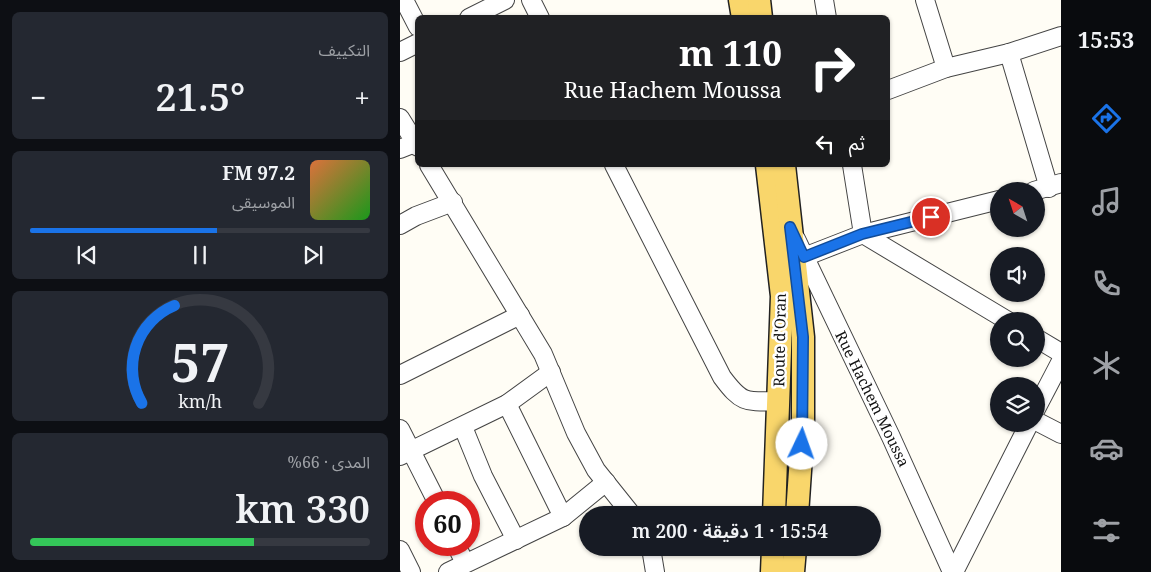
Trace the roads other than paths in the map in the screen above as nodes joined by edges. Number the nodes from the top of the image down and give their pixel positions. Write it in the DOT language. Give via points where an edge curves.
graph roads {
  1 [pos="404,0"];
  2 [pos="531,0"];
  3 [pos="740,0"];
  4 [pos="759,0"];
  5 [pos="824,0"];
  6 [pos="925,0"];
  7 [pos="497,2"];
  8 [pos="473,15"];
  9 [pos="538,15"];
  10 [pos="742,15"];
  11 [pos="761,15"];
  12 [pos="827,15"];
  13 [pos="415,22"];
  14 [pos="1061,36"];
  15 [pos="415,44"];
  16 [pos="400,52"];
  17 [pos="1010,53"];
  18 [pos="946,68"];
  19 [pos="890,89"];
  20 [pos="400,118"];
  21 [pos="411,146"];
  22 [pos="430,167"];
  23 [pos="615,167"];
  24 [pos="767,167"];
  25 [pos="784,167"];
  26 [pos="852,167"];
  27 [pos="1048,187"];
  28 [pos="453,202"];
  29 [pos="990,202"];
  30 [pos="400,225"];
  31 [pos="790,227"];
  32 [pos="862,234"];
  33 [pos="804,257"];
  34 [pos="993,312"];
  35 [pos="520,315"];
  36 [pos="1045,343"];
  37 [pos="1061,353"];
  38 [pos="1061,361"];
  39 [pos="551,372"];
  40 [pos="400,375"];
  41 [pos="1045,392"];
  42 [pos="778,401"];
  43 [pos="508,404"];
  44 [pos="1045,425"];
  45 [pos="463,426"];
  46 [pos="400,429"];
  47 [pos="1025,432"];
  48 [pos="1061,434"];
  49 [pos="405,453"];
  50 [pos="606,482"];
  51 [pos="430,491"];
  52 [pos="625,506"];
  53 [pos="774,506"];
  54 [pos="798,506"];
  55 [pos="563,517"];
  56 [pos="516,540"];
  57 [pos="400,550"];
  58 [pos="462,556"];
  59 [pos="652,556"];
  60 [pos="773,556"];
  61 [pos="794,556"];
  62 [pos="465,563"];
  63 [pos="411,572"];
  64 [pos="448,572"];
  65 [pos="655,572"];
  66 [pos="772,572"];
  67 [pos="793,572"];
  68 [pos="954,572"];
  1 -- 13 [label="street"];
  2 -- 9 [label="street"];
  3 -- 10 [label="main road"];
  4 -- 11 [label="main road"];
  5 -- 12 [label="street"];
  6 -- 18 [label="street"];
  7 -- 8 [label="street"];
  14 -- 17 [label="street"];
  15 -- 16 [label="street"];
  17 -- 18 [label="street"];
  17 -- 27 [label="street"];
  18 -- 19 [label="street"];
  20 -- 21 [label="street"];
  22 -- 28 [label="street"];
  23 -- 42 [label="street" via="722,377 734,394 749,402"];
  24 -- 42 [label="main road, Route d'Oran" via="782,296"];
  25 -- 31 [label="main road, Route d'Oran"];
  26 -- 32 [label="street"];
  28 -- 30 [label="street"];
  28 -- 35 [label="street"];
  29 -- 32 [label="street"];
  31 -- 33 [label="street, Rue Hachem Moussa"];
  31 -- 54 [label="main road, Route d'Oran" via="803,337 803,427"];
  32 -- 33 [label="street"];
  32 -- 34 [label="street"];
  33 -- 68 [label="street, Rue Hachem Moussa"];
  35 -- 39 [label="street"];
  35 -- 40 [label="street"];
  36 -- 37 [label="street"];
  38 -- 41 [label="street"];
  39 -- 43 [label="street"];
  39 -- 50 [label="street" via="576,433"];
  42 -- 53 [label="main road, Route d'Oran"];
  43 -- 45 [label="street"];
  43 -- 55 [label="street"];
  44 -- 48 [label="street"];
  45 -- 49 [label="street"];
  45 -- 56 [label="street" via="483,476"];
  46 -- 49 [label="street"];
  47 -- 68 [label="street"];
  49 -- 51 [label="street"];
  50 -- 52 [label="street"];
  50 -- 55 [label="street"];
  55 -- 56 [label="street"];
  56 -- 62 [label="street"];
  57 -- 63 [label="street"];
  58 -- 62 [label="street"];
  59 -- 65 [label="street"];
  60 -- 66 [label="main road"];
  61 -- 67 [label="main road"];
  62 -- 64 [label="street"];
}
